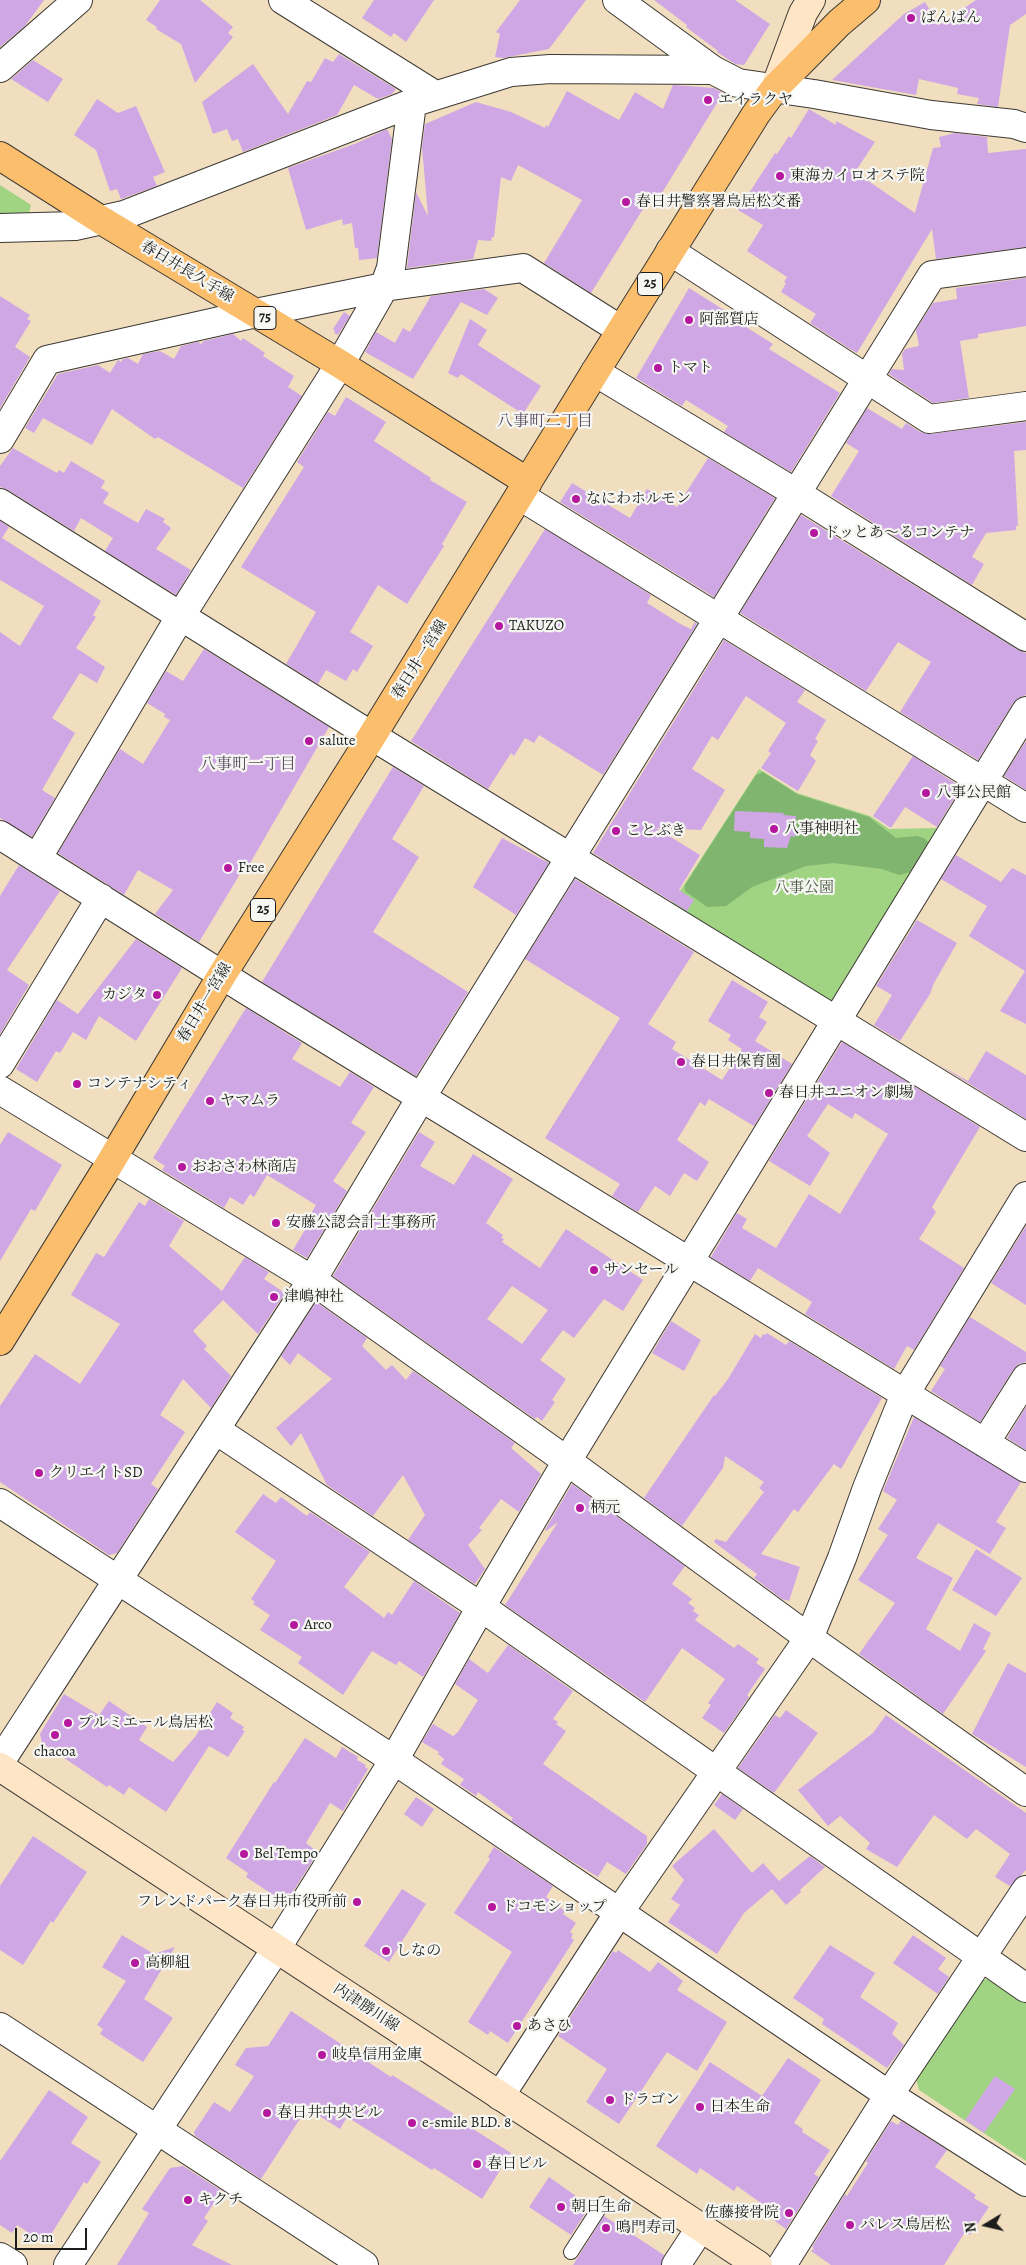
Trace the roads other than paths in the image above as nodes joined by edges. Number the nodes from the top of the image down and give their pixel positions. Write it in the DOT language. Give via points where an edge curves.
graph roads {
  1 [pos="78,0"];
  2 [pos="283,0"];
  3 [pos="617,0"];
  4 [pos="812,0"];
  5 [pos="866,0"];
  6 [pos="0,68"];
  7 [pos="713,70"];
  8 [pos="775,88"];
  9 [pos="424,99"];
  10 [pos="1026,128"];
  11 [pos="0,156"];
  12 [pos="100,220"];
  13 [pos="0,228"];
  14 [pos="670,251"];
  15 [pos="1026,262"];
  16 [pos="384,286"];
  17 [pos="256,313"];
  18 [pos="621,330"];
  19 [pos="340,364"];
  20 [pos="595,372"];
  21 [pos="868,379"];
  22 [pos="1026,406"];
  23 [pos="0,439"];
  24 [pos="524,489"];
  25 [pos="796,493"];
  26 [pos="0,503"];
  27 [pos="180,617"];
  28 [pos="720,617"];
  29 [pos="1026,637"];
  30 [pos="1026,711"];
  31 [pos="372,736"];
  32 [pos="983,781"];
  33 [pos="1026,808"];
  34 [pos="0,834"];
  35 [pos="38,857"];
  36 [pos="570,858"];
  37 [pos="101,898"];
  38 [pos="222,975"];
  39 [pos="835,1020"];
  40 [pos="0,1064"];
  41 [pos="0,1090"];
  42 [pos="422,1096"];
  43 [pos="1026,1137"];
  44 [pos="113,1158"];
  45 [pos="1022,1211"];
  46 [pos="688,1261"];
  47 [pos="312,1280"];
  48 [pos="0,1341"];
  49 [pos="1026,1378"];
  50 [pos="905,1394"];
  51 [pos="216,1430"];
  52 [pos="985,1443"];
  53 [pos="567,1461"];
  54 [pos="1026,1468"];
  55 [pos="0,1503"];
  56 [pos="118,1581"];
  57 [pos="481,1607"];
  58 [pos="809,1638"];
  59 [pos="394,1760"];
  60 [pos="0,1762"];
  61 [pos="0,1766"];
  62 [pos="716,1772"];
  63 [pos="1026,1792"];
  64 [pos="1026,1890"];
  65 [pos="620,1911"];
  66 [pos="276,1949"];
  67 [pos="982,1957"];
  68 [pos="1026,1988"];
  69 [pos="0,2026"];
  70 [pos="889,2095"];
  71 [pos="500,2096"];
  72 [pos="157,2128"];
  73 [pos="1026,2182"];
  74 [pos="602,2204"];
  75 [pos="701,2227"];
  76 [pos="571,2252"];
  77 [pos="0,2257"];
  78 [pos="13,2265"];
  79 [pos="68,2265"];
  80 [pos="364,2265"];
  81 [pos="676,2265"];
  82 [pos="758,2265"];
  83 [pos="782,2265"];
  1 -- 6 [label="street"];
  2 -- 9 [label="street"];
  3 -- 7 [label="street"];
  4 -- 8 [label="main road" via="803,13"];
  5 -- 8 [label="main road, 春日井一宮線 / 25"];
  7 -- 8 [label="street" via="738,84"];
  7 -- 9 [label="street" via="550,69 511,72"];
  8 -- 10 [label="street"];
  8 -- 14 [label="main road, 春日井一宮線 / 25"];
  9 -- 12 [label="street" via="124,215"];
  9 -- 16 [label="street" via="391,268"];
  11 -- 12 [label="main road, 春日井長久手線 / 75"];
  12 -- 13 [label="street" via="75,226"];
  12 -- 17 [label="main road, 春日井長久手線 / 75"];
  14 -- 18 [label="main road, 春日井一宮線 / 25"];
  14 -- 21 [label="street"];
  15 -- 21 [label="street" via="932,275"];
  16 -- 17 [label="street"];
  16 -- 18 [label="street" via="523,268"];
  16 -- 19 [label="street"];
  17 -- 19 [label="main road, 春日井長久手線 / 75"];
  17 -- 23 [label="street" via="47,360"];
  18 -- 20 [label="main road, 春日井一宮線 / 25"];
  19 -- 24 [label="main road, 春日井長久手線 / 75"];
  19 -- 27 [label="street"];
  20 -- 24 [label="main road, 春日井一宮線 / 25"];
  20 -- 25 [label="street"];
  21 -- 22 [label="street" via="929,419"];
  21 -- 25 [label="street"];
  24 -- 28 [label="street"];
  24 -- 31 [label="main road, 春日井一宮線 / 25"];
  25 -- 28 [label="street"];
  25 -- 29 [label="street"];
  26 -- 27 [label="street"];
  27 -- 31 [label="street"];
  27 -- 35 [label="street"];
  28 -- 32 [label="street"];
  28 -- 36 [label="street"];
  30 -- 32 [label="street"];
  31 -- 36 [label="street"];
  31 -- 38 [label="main road, 春日井一宮線 / 25"];
  32 -- 33 [label="street"];
  32 -- 39 [label="street"];
  34 -- 35 [label="street"];
  35 -- 37 [label="street"];
  36 -- 39 [label="street"];
  36 -- 42 [label="street"];
  37 -- 38 [label="street"];
  37 -- 40 [label="street"];
  38 -- 42 [label="street"];
  38 -- 44 [label="main road, 春日井一宮線 / 25"];
  39 -- 43 [label="street"];
  39 -- 46 [label="street"];
  41 -- 44 [label="street"];
  42 -- 46 [label="street"];
  42 -- 47 [label="street"];
  44 -- 47 [label="street"];
  44 -- 48 [label="main road, 春日井一宮線 / 25"];
  45 -- 50 [label="street"];
  46 -- 50 [label="street"];
  46 -- 53 [label="street"];
  47 -- 51 [label="street"];
  47 -- 53 [label="street"];
  49 -- 52 [label="street"];
  50 -- 52 [label="street"];
  50 -- 58 [label="street"];
  51 -- 56 [label="street"];
  51 -- 57 [label="street"];
  52 -- 54 [label="street"];
  53 -- 57 [label="street"];
  53 -- 58 [label="street"];
  55 -- 56 [label="street"];
  56 -- 59 [label="street"];
  56 -- 60 [label="street"];
  57 -- 59 [label="street"];
  57 -- 62 [label="street"];
  58 -- 62 [label="street"];
  58 -- 63 [label="street"];
  59 -- 65 [label="street"];
  59 -- 66 [label="street"];
  61 -- 66 [label="main road, 内津勝川線"];
  62 -- 65 [label="street"];
  62 -- 67 [label="street"];
  64 -- 67 [label="street"];
  65 -- 70 [label="street"];
  65 -- 71 [label="street"];
  66 -- 71 [label="main road, 内津勝川線"];
  66 -- 72 [label="street"];
  67 -- 68 [label="street"];
  67 -- 70 [label="street"];
  69 -- 72 [label="street"];
  70 -- 73 [label="street"];
  70 -- 83 [label="street"];
  71 -- 75 [label="main road, 内津勝川線"];
  72 -- 79 [label="street"];
  72 -- 80 [label="street"];
  74 -- 76 [label="lane"];
  75 -- 81 [label="street"];
  75 -- 82 [label="main road, 内津勝川線"];
  77 -- 78 [label="street"];
}
